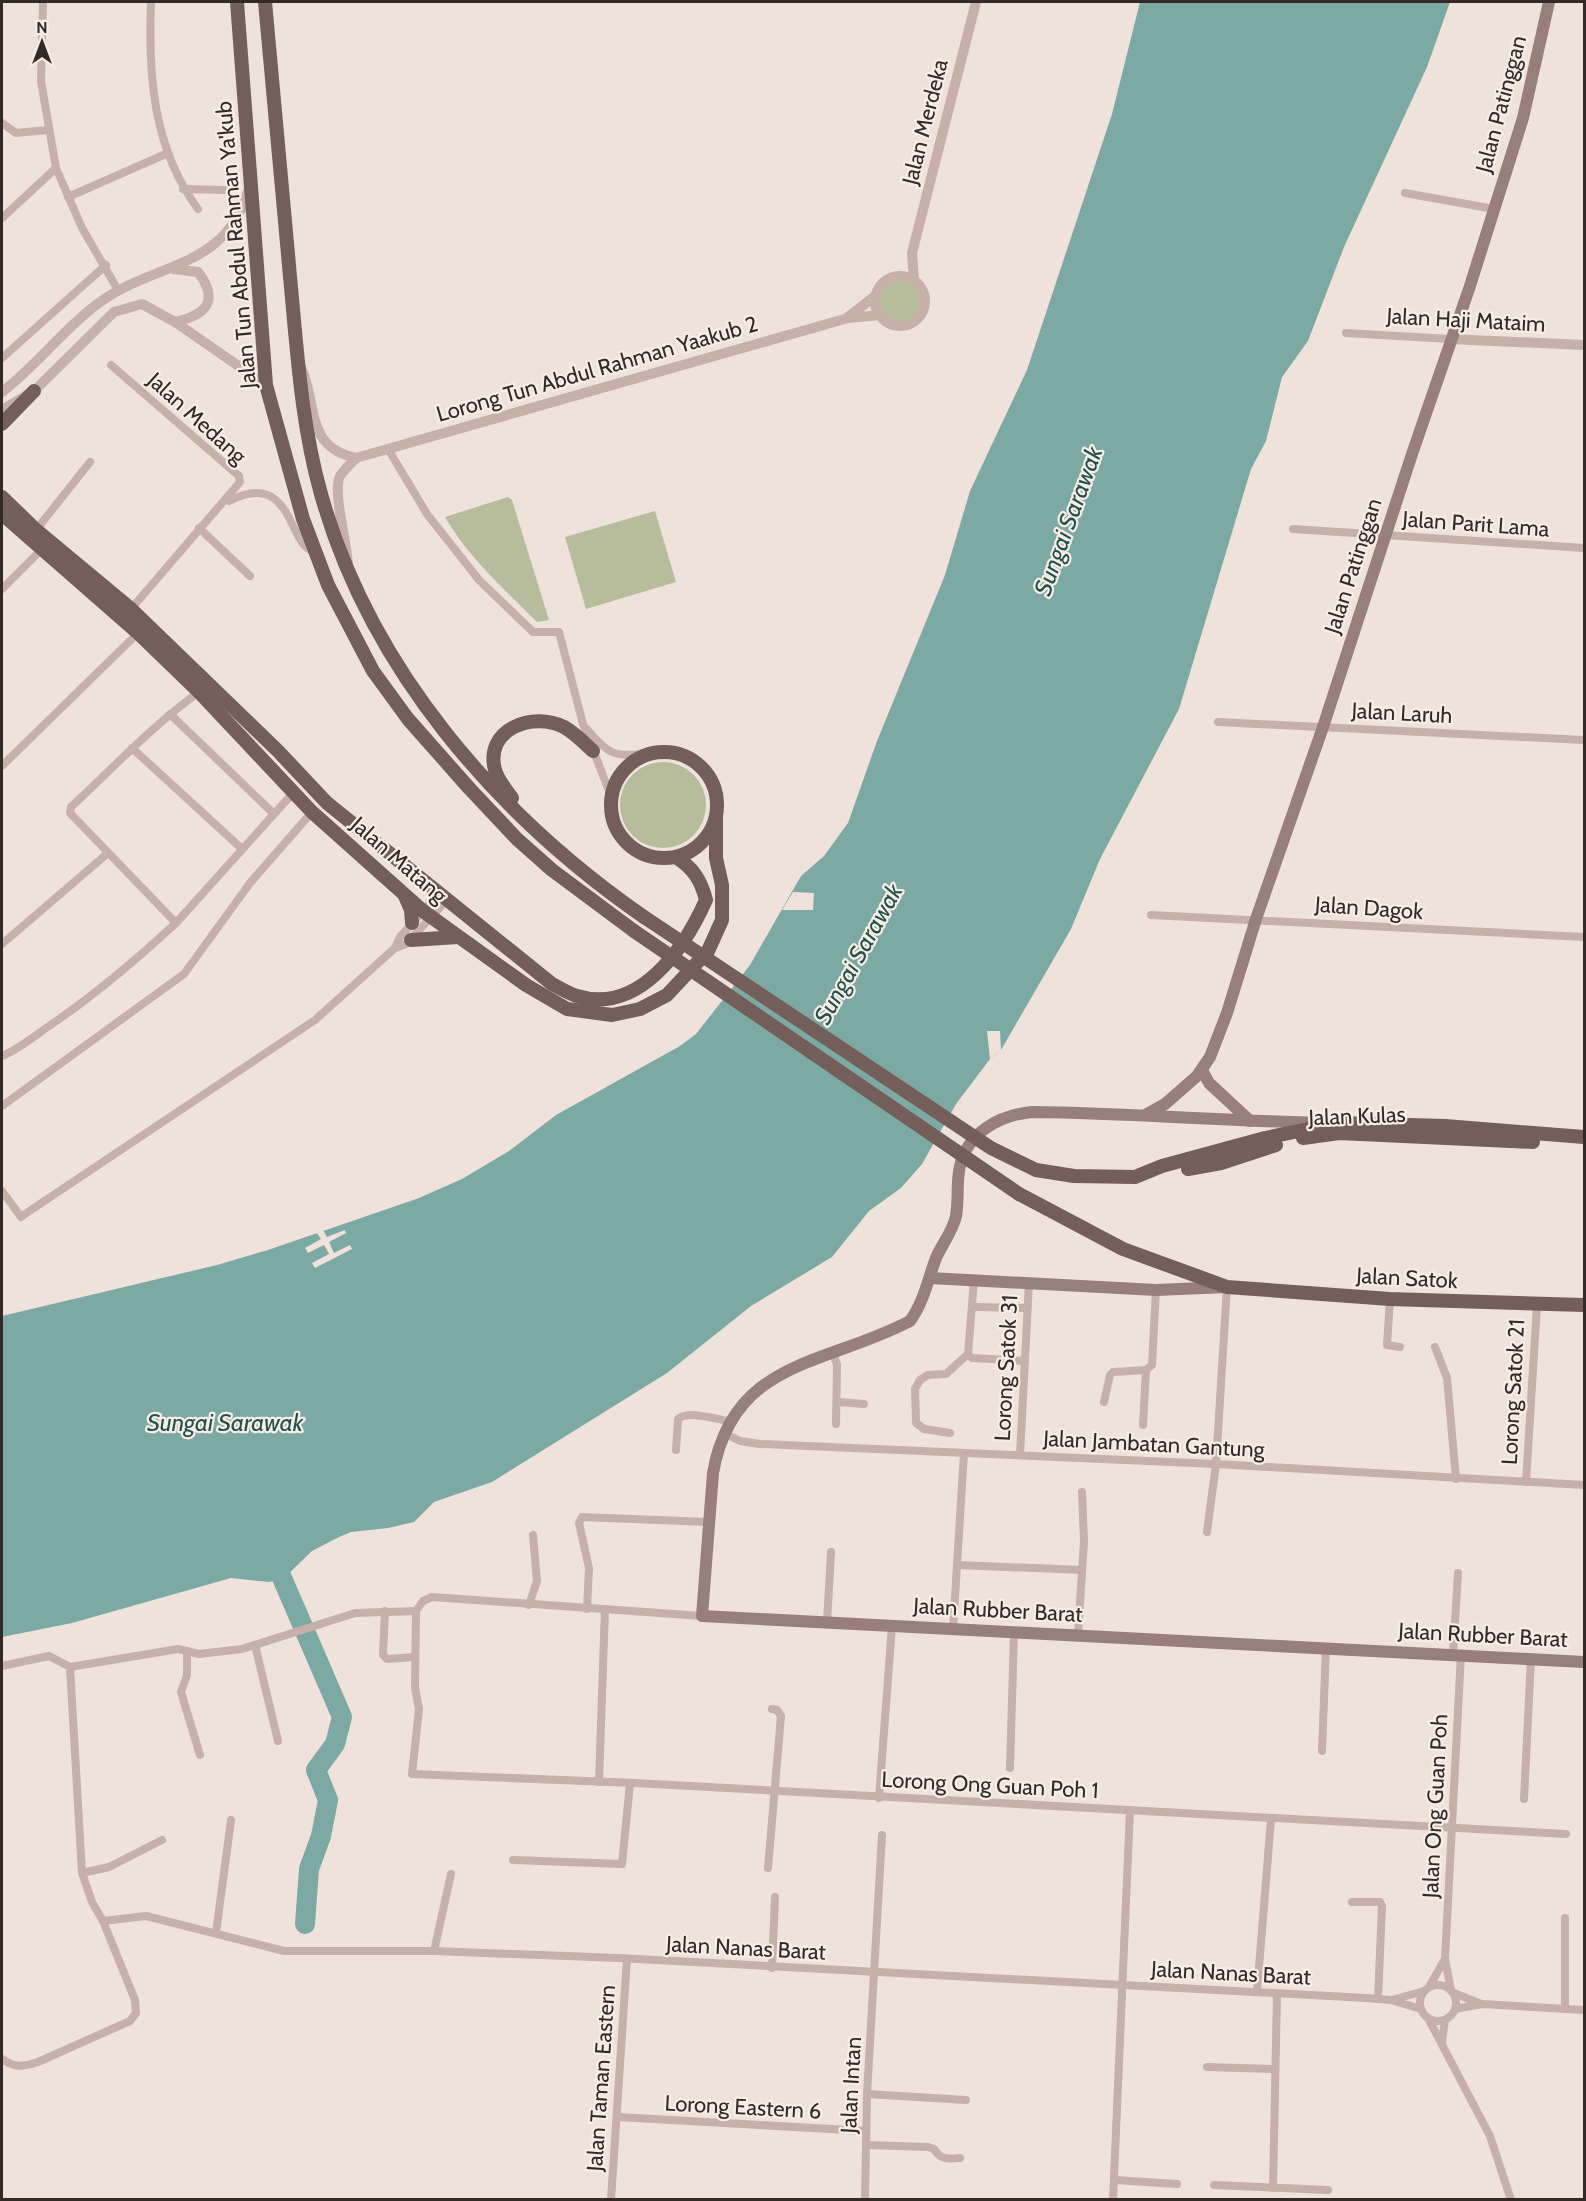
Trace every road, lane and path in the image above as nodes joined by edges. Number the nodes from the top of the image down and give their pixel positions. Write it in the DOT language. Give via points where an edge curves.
graph roads {
  1 [pos="43,2"];
  2 [pos="151,2"];
  3 [pos="237,2"];
  4 [pos="265,2"];
  5 [pos="976,2"];
  6 [pos="1549,2"];
  7 [pos="2,123"];
  8 [pos="48,130"];
  9 [pos="168,153"];
  10 [pos="56,168"];
  11 [pos="251,182"];
  12 [pos="183,189"];
  13 [pos="226,190"];
  14 [pos="1405,193"];
  15 [pos="68,197"];
  16 [pos="198,209"];
  17 [pos="1494,209"];
  18 [pos="2,218"];
  19 [pos="912,253"];
  20 [pos="106,265"];
  21 [pos="170,269"];
  22 [pos="897,276"];
  23 [pos="914,279"];
  24 [pos="118,290"];
  25 [pos="875,296"];
  26 [pos="880,315"];
  27 [pos="848,318"];
  28 [pos="175,322"];
  29 [pos="1346,333"];
  30 [pos="1450,339"];
  31 [pos="1584,345"];
  32 [pos="2,358"];
  33 [pos="297,359"];
  34 [pos="111,365"];
  35 [pos="266,385"];
  36 [pos="34,391"];
  37 [pos="2,392"];
  38 [pos="2,410"];
  39 [pos="2,424"];
  40 [pos="388,449"];
  41 [pos="356,458"];
  42 [pos="90,462"];
  43 [pos="2,497"];
  44 [pos="220,505"];
  45 [pos="2,514"];
  46 [pos="200,528"];
  47 [pos="1293,529"];
  48 [pos="36,530"];
  49 [pos="1386,535"];
  50 [pos="1584,549"];
  51 [pos="41,550"];
  52 [pos="314,551"];
  53 [pos="348,567"];
  54 [pos="250,576"];
  55 [pos="2,589"];
  56 [pos="131,609"];
  57 [pos="138,633"];
  58 [pos="199,692"];
  59 [pos="170,714"];
  60 [pos="1218,722"];
  61 [pos="584,724"];
  62 [pos="1323,727"];
  63 [pos="1584,740"];
  64 [pos="132,748"];
  65 [pos="592,752"];
  66 [pos="647,754"];
  67 [pos="2,766"];
  68 [pos="293,793"];
  69 [pos="611,796"];
  70 [pos="312,812"];
  71 [pos="273,813"];
  72 [pos="716,818"];
  73 [pos="533,827"];
  74 [pos="241,848"];
  75 [pos="108,853"];
  76 [pos="676,857"];
  77 [pos="404,894"];
  78 [pos="442,898"];
  79 [pos="428,914"];
  80 [pos="1151,915"];
  81 [pos="1256,919"];
  82 [pos="176,922"];
  83 [pos="412,922"];
  84 [pos="458,937"];
  85 [pos="1584,937"];
  86 [pos="411,940"];
  87 [pos="2,944"];
  88 [pos="395,948"];
  89 [pos="2,1056"];
  90 [pos="1202,1070"];
  91 [pos="2,1106"];
  92 [pos="1147,1113"];
  93 [pos="1251,1122"];
  94 [pos="1338,1123"];
  95 [pos="1584,1137"];
  96 [pos="1584,1145"];
  97 [pos="1135,1177"];
  98 [pos="2,1191"];
  99 [pos="1019,1194"];
  100 [pos="930,1278"];
  101 [pos="974,1280"];
  102 [pos="1029,1282"];
  103 [pos="1227,1287"];
  104 [pos="1156,1290"];
  105 [pos="1390,1299"];
  106 [pos="1537,1305"];
  107 [pos="1584,1305"];
  108 [pos="974,1307"];
  109 [pos="1027,1308"];
  110 [pos="1400,1347"];
  111 [pos="1435,1347"];
  112 [pos="833,1353"];
  113 [pos="968,1353"];
  114 [pos="1024,1361"];
  115 [pos="1146,1370"];
  116 [pos="838,1402"];
  117 [pos="1104,1402"];
  118 [pos="864,1404"];
  119 [pos="836,1424"];
  120 [pos="1143,1425"];
  121 [pos="727,1427"];
  122 [pos="950,1432"];
  123 [pos="676,1450"];
  124 [pos="964,1453"];
  125 [pos="1020,1455"];
  126 [pos="1216,1464"];
  127 [pos="1456,1479"];
  128 [pos="1526,1482"];
  129 [pos="1584,1485"];
  130 [pos="1082,1492"];
  131 [pos="708,1522"];
  132 [pos="1207,1532"];
  133 [pos="533,1535"];
  134 [pos="831,1552"];
  135 [pos="957,1565"];
  136 [pos="1083,1570"];
  137 [pos="1458,1573"];
  138 [pos="529,1605"];
  139 [pos="587,1609"];
  140 [pos="605,1609"];
  141 [pos="385,1611"];
  142 [pos="416,1611"];
  143 [pos="702,1616"];
  144 [pos="827,1622"];
  145 [pos="892,1626"];
  146 [pos="953,1629"];
  147 [pos="1014,1633"];
  148 [pos="1078,1634"];
  149 [pos="255,1645"];
  150 [pos="1326,1647"];
  151 [pos="187,1651"];
  152 [pos="1457,1654"];
  153 [pos="415,1658"];
  154 [pos="1531,1659"];
  155 [pos="1584,1662"];
  156 [pos="2,1666"];
  157 [pos="70,1667"];
  158 [pos="772,1709"];
  159 [pos="279,1742"];
  160 [pos="1322,1750"];
  161 [pos="200,1755"];
  162 [pos="1010,1768"];
  163 [pos="599,1782"];
  164 [pos="630,1783"];
  165 [pos="775,1793"];
  166 [pos="879,1798"];
  167 [pos="1524,1799"];
  168 [pos="1130,1810"];
  169 [pos="1271,1819"];
  170 [pos="231,1820"];
  171 [pos="1452,1829"];
  172 [pos="1566,1834"];
  173 [pos="882,1835"];
  174 [pos="162,1840"];
  175 [pos="513,1860"];
  176 [pos="768,1868"];
  177 [pos="82,1873"];
  178 [pos="451,1874"];
  179 [pos="775,1897"];
  180 [pos="1352,1902"];
  181 [pos="1565,1918"];
  182 [pos="103,1921"];
  183 [pos="216,1933"];
  184 [pos="434,1951"];
  185 [pos="627,1959"];
  186 [pos="1445,1959"];
  187 [pos="772,1968"];
  188 [pos="875,1973"];
  189 [pos="1121,1985"];
  190 [pos="1426,1989"];
  191 [pos="1453,1991"];
  192 [pos="1257,1992"];
  193 [pos="1277,1994"];
  194 [pos="1378,2000"];
  195 [pos="1391,2001"];
  196 [pos="1482,2004"];
  197 [pos="1420,2009"];
  198 [pos="1455,2009"];
  199 [pos="1565,2009"];
  200 [pos="1584,2010"];
  201 [pos="1428,2018"];
  202 [pos="1445,2020"];
  203 [pos="1442,2041"];
  204 [pos="2,2059"];
  205 [pos="1207,2067"];
  206 [pos="1274,2069"];
  207 [pos="867,2094"];
  208 [pos="966,2100"];
  209 [pos="618,2117"];
  210 [pos="866,2131"];
  211 [pos="866,2145"];
  212 [pos="960,2158"];
  213 [pos="1114,2180"];
  214 [pos="1177,2184"];
  215 [pos="1214,2185"];
  216 [pos="1273,2188"];
  217 [pos="1328,2190"];
  218 [pos="611,2199"];
  219 [pos="865,2199"];
  220 [pos="1113,2199"];
  221 [pos="1511,2199"];
  1 -- 8 [label="street" via="42,81"];
  2 -- 9 [label="street" via="153,99"];
  3 -- 11 [label="main road, Jalan Tun Abdul Rahman Ya'kub"];
  4 -- 33 [label="main road"];
  5 -- 19 [label="street, Jalan Merdeka"];
  6 -- 17 [label="main road, Jalan Patinggan" via="1522,118"];
  7 -- 8 [label="street" via="16,133"];
  8 -- 10 [label="street"];
  9 -- 12 [label="street"];
  9 -- 15 [label="street"];
  10 -- 15 [label="street"];
  10 -- 18 [label="street"];
  11 -- 21 [label="street" via="243,210 227,233 203,253"];
  11 -- 35 [label="main road, Jalan Tun Abdul Rahman Ya'kub"];
  12 -- 13 [label="street"];
  12 -- 16 [label="street"];
  14 -- 17 [label="street"];
  15 -- 20 [label="street"];
  17 -- 30 [label="main road, Jalan Patinggan"];
  19 -- 22 [label="street"];
  19 -- 23 [label="street"];
  20 -- 24 [label="street"];
  20 -- 32 [label="street"];
  21 -- 24 [label="street"];
  21 -- 28 [label="street" via="198,272 209,293 209,304 204,310"];
  22 -- 23 [label="street"];
  22 -- 25 [label="street" via="883,282"];
  23 -- 26 [label="street" via="926,298 922,314 909,324 894,325"];
  24 -- 37 [label="street" via="78,320"];
  25 -- 26 [label="street"];
  25 -- 27 [label="street"];
  26 -- 27 [label="street"];
  27 -- 40 [label="street, Lorong Tun Abdul Rahman Yaakub 2"];
  28 -- 35 [label="street"];
  28 -- 36 [label="street" via="142,304 114,312"];
  29 -- 30 [label="street, Jalan Haji Mataim"];
  30 -- 31 [label="street, Jalan Haji Mataim"];
  30 -- 49 [label="main road, Jalan Patinggan"];
  33 -- 41 [label="street" via="324,443 339,454"];
  33 -- 53 [label="main road" via="321,494"];
  34 -- 44 [label="street, Jalan Medang" via="238,476 240,486"];
  35 -- 52 [label="main road, Jalan Tun Abdul Rahman Ya'kub"];
  36 -- 38 [label="street"];
  36 -- 39 [label="main road"];
  40 -- 41 [label="street, Lorong Tun Abdul Rahman Yaakub 2"];
  40 -- 61 [label="street" via="427,514 479,580 533,632 559,632"];
  41 -- 53 [label="street" via="340,476 336,490"];
  42 -- 48 [label="street"];
  43 -- 48 [label="main road, Jalan Matang"];
  44 -- 46 [label="street, Jalan Medang"];
  44 -- 52 [label="street" via="252,494 273,498 284,508 306,548"];
  45 -- 51 [label="main road, Jalan Matang"];
  46 -- 54 [label="street"];
  46 -- 56 [label="street, Jalan Medang"];
  47 -- 49 [label="street, Jalan Parit Lama"];
  48 -- 56 [label="main road, Jalan Matang"];
  49 -- 50 [label="street, Jalan Parit Lama"];
  49 -- 62 [label="main road, Jalan Patinggan"];
  51 -- 55 [label="street"];
  51 -- 57 [label="main road, Jalan Matang"];
  52 -- 99 [label="main road, Jalan Tun Abdul Rahman Ya'kub, bridge" via="373,671 408,719 517,839 634,931"];
  53 -- 73 [label="main road" via="418,698 457,748"];
  56 -- 78 [label="main road, Jalan Matang" via="327,803"];
  57 -- 58 [label="main road, Jalan Matang"];
  57 -- 67 [label="street"];
  58 -- 59 [label="street"];
  58 -- 68 [label="main road, Jalan Matang"];
  59 -- 64 [label="street"];
  59 -- 71 [label="street"];
  60 -- 62 [label="street, Jalan Laruh"];
  61 -- 65 [label="street"];
  61 -- 66 [label="street" via="600,746 611,753"];
  62 -- 63 [label="street, Jalan Laruh"];
  62 -- 81 [label="main road, Jalan Patinggan"];
  64 -- 74 [label="street"];
  64 -- 75 [label="street" via="71,807 70,813"];
  65 -- 69 [label="street"];
  65 -- 73 [label="main road" via="564,726 534,720 508,729 497,742 495,769"];
  66 -- 69 [label="main road" via="624,768"];
  66 -- 72 [label="main road" via="670,752 698,764 714,787"];
  68 -- 70 [label="main road, Jalan Matang"];
  68 -- 71 [label="street"];
  69 -- 76 [label="main road" via="616,827 626,843 654,857"];
  70 -- 77 [label="main road, Jalan Matang"];
  70 -- 91 [label="street" via="250,883 184,974"];
  71 -- 74 [label="street"];
  72 -- 76 [label="main road" via="701,842"];
  72 -- 84 [label="main road, Jalan Matang" via="722,920 708,951 679,984 652,1003 626,1014 567,1009"];
  73 -- 97 [label="main road, Jalan Kulas, bridge" via="591,880 991,1148 1036,1170 1074,1176"];
  74 -- 82 [label="street"];
  75 -- 82 [label="street"];
  75 -- 87 [label="street"];
  76 -- 78 [label="main road, Jalan Matang" via="695,874 706,900 694,928 658,972 634,991 617,998 577,996 552,984"];
  77 -- 79 [label="main road, Jalan Matang"];
  77 -- 83 [label="main road"];
  78 -- 79 [label="street"];
  79 -- 83 [label="street"];
  79 -- 84 [label="main road, Jalan Matang"];
  79 -- 86 [label="street"];
  80 -- 81 [label="street, Jalan Dagok"];
  81 -- 85 [label="street, Jalan Dagok"];
  81 -- 90 [label="main road, Jalan Patinggan" via="1227,1013"];
  82 -- 89 [label="street" via="68,1014"];
  83 -- 88 [label="street"];
  84 -- 86 [label="main road"];
  86 -- 88 [label="street"];
  88 -- 98 [label="street" via="315,1020 25,1214 21,1216"];
  90 -- 92 [label="main road, Jalan Patinggan" via="1165,1104"];
  90 -- 93 [label="main road" via="1209,1083"];
  92 -- 93 [label="main road, Jalan Kulas"];
  92 -- 100 [label="main road, Jalan Kulas" via="1032,1112 1013,1114 983,1130 968,1146 960,1164 956,1216"];
  93 -- 94 [label="main road, Jalan Kulas"];
  94 -- 95 [label="main road, Jalan Kulas" via="1445,1126"];
  94 -- 97 [label="main road, Jalan Kulas" via="1265,1138"];
  96 -- 97 [label="main road, Jalan Kulas" via="1339,1133 1269,1146 1221,1163"];
  99 -- 103 [label="main road, Jalan Satok" via="1123,1249"];
  100 -- 101 [label="main road, Jalan Satok"];
  100 -- 112 [label="main road, Jalan Kulas" via="910,1321"];
  101 -- 102 [label="main road, Jalan Satok"];
  101 -- 108 [label="street"];
  102 -- 104 [label="main road, Jalan Satok"];
  102 -- 109 [label="street, Lorong Satok 31"];
  103 -- 104 [label="main road, Jalan Satok"];
  103 -- 105 [label="main road, Jalan Satok"];
  103 -- 126 [label="street"];
  104 -- 115 [label="street" via="1152,1365"];
  105 -- 106 [label="main road, Jalan Satok"];
  105 -- 110 [label="street" via="1387,1345"];
  106 -- 107 [label="main road, Jalan Satok"];
  106 -- 128 [label="street, Lorong Satok 21"];
  108 -- 109 [label="street"];
  108 -- 113 [label="street"];
  109 -- 114 [label="street, Lorong Satok 31"];
  111 -- 127 [label="street" via="1447,1378"];
  112 -- 116 [label="street"];
  112 -- 121 [label="main road, Jalan Kulas" via="762,1385 742,1404"];
  113 -- 114 [label="street" via="972,1358"];
  113 -- 122 [label="street" via="945,1374 920,1380 915,1389 916,1423 924,1429"];
  114 -- 125 [label="street, Lorong Satok 31"];
  115 -- 117 [label="street" via="1113,1372"];
  115 -- 120 [label="street"];
  116 -- 118 [label="street"];
  116 -- 119 [label="street"];
  121 -- 123 [label="street, Jalan Jambatan Gantung" via="681,1416"];
  121 -- 124 [label="street, Jalan Jambatan Gantung" via="740,1441 760,1444"];
  121 -- 131 [label="main road" via="716,1454"];
  124 -- 125 [label="street, Jalan Jambatan Gantung"];
  124 -- 135 [label="street"];
  125 -- 126 [label="street, Jalan Jambatan Gantung"];
  126 -- 127 [label="street, Jalan Jambatan Gantung"];
  126 -- 132 [label="street"];
  127 -- 128 [label="street, Jalan Jambatan Gantung"];
  128 -- 129 [label="street, Jalan Jambatan Gantung"];
  130 -- 136 [label="street"];
  131 -- 139 [label="street" via="582,1517 579,1523 589,1568"];
  131 -- 143 [label="main road"];
  133 -- 138 [label="street" via="537,1581"];
  134 -- 144 [label="street"];
  135 -- 136 [label="street"];
  135 -- 146 [label="street"];
  136 -- 148 [label="street"];
  137 -- 152 [label="street, Jalan Ong Guan Poh"];
  138 -- 139 [label="street, Jalan Rubber Barat"];
  138 -- 142 [label="street, Jalan Rubber Barat" via="432,1597"];
  139 -- 140 [label="street, Jalan Rubber Barat"];
  140 -- 143 [label="street, Jalan Rubber Barat"];
  140 -- 163 [label="street"];
  141 -- 142 [label="street"];
  141 -- 149 [label="street" via="354,1613"];
  141 -- 153 [label="street" via="383,1655 387,1659"];
  142 -- 153 [label="street"];
  143 -- 144 [label="main road, Jalan Rubber Barat"];
  144 -- 145 [label="main road, Jalan Rubber Barat"];
  145 -- 146 [label="main road, Jalan Rubber Barat"];
  145 -- 166 [label="street"];
  146 -- 147 [label="main road, Jalan Rubber Barat"];
  147 -- 148 [label="main road, Jalan Rubber Barat"];
  147 -- 162 [label="street"];
  148 -- 150 [label="main road, Jalan Rubber Barat"];
  149 -- 151 [label="street" via="199,1654"];
  149 -- 159 [label="street"];
  150 -- 152 [label="main road, Jalan Rubber Barat"];
  150 -- 160 [label="street"];
  151 -- 157 [label="street" via="178,1649"];
  151 -- 161 [label="street" via="187,1675 181,1692"];
  152 -- 154 [label="main road, Jalan Rubber Barat"];
  152 -- 171 [label="street, Jalan Ong Guan Poh"];
  153 -- 163 [label="street, Lorong Ong Guan Poh 1" via="419,1709 412,1774"];
  154 -- 155 [label="main road, Jalan Rubber Barat"];
  154 -- 167 [label="street"];
  156 -- 157 [label="street" via="48,1656"];
  157 -- 177 [label="street"];
  158 -- 165 [label="street" via="781,1716"];
  163 -- 164 [label="street, Lorong Ong Guan Poh 1"];
  164 -- 165 [label="street, Lorong Ong Guan Poh 1"];
  164 -- 175 [label="street" via="622,1864"];
  165 -- 166 [label="street, Lorong Ong Guan Poh 1"];
  165 -- 176 [label="street"];
  166 -- 168 [label="street, Lorong Ong Guan Poh 1"];
  168 -- 169 [label="street, Lorong Ong Guan Poh 1"];
  168 -- 189 [label="street"];
  169 -- 171 [label="street, Lorong Ong Guan Poh 1"];
  169 -- 192 [label="street"];
  170 -- 183 [label="street"];
  171 -- 172 [label="street, Lorong Ong Guan Poh 1"];
  171 -- 186 [label="street, Jalan Ong Guan Poh"];
  173 -- 188 [label="street, Jalan Intan"];
  174 -- 177 [label="street" via="109,1867"];
  177 -- 182 [label="street"];
  178 -- 184 [label="street"];
  179 -- 187 [label="street"];
  180 -- 194 [label="street" via="1380,1902 1382,1906"];
  181 -- 199 [label="street"];
  182 -- 183 [label="street, Jalan Nanas Barat" via="146,1916"];
  182 -- 204 [label="street" via="135,2000 136,2013 130,2021 23,2067"];
  183 -- 184 [label="street, Jalan Nanas Barat" via="284,1951"];
  184 -- 185 [label="street, Jalan Nanas Barat"];
  185 -- 187 [label="street, Jalan Nanas Barat"];
  185 -- 209 [label="street, Jalan Taman Eastern"];
  186 -- 190 [label="street, Jalan Ong Guan Poh"];
  186 -- 191 [label="street, Jalan Ong Guan Poh"];
  187 -- 188 [label="street, Jalan Nanas Barat"];
  188 -- 189 [label="street, Jalan Nanas Barat"];
  188 -- 207 [label="street, Jalan Intan"];
  189 -- 192 [label="street, Jalan Nanas Barat"];
  189 -- 213 [label="street"];
  190 -- 191 [label="street" via="1442,1985"];
  190 -- 195 [label="street, Jalan Nanas Barat"];
  190 -- 197 [label="street"];
  191 -- 196 [label="street"];
  191 -- 198 [label="street"];
  192 -- 193 [label="street, Jalan Nanas Barat"];
  193 -- 194 [label="street, Jalan Nanas Barat"];
  193 -- 206 [label="street"];
  194 -- 195 [label="street, Jalan Nanas Barat"];
  195 -- 197 [label="street, Jalan Nanas Barat"];
  196 -- 198 [label="street"];
  196 -- 199 [label="street"];
  197 -- 201 [label="street"];
  198 -- 202 [label="street"];
  199 -- 200 [label="street"];
  201 -- 202 [label="street"];
  201 -- 203 [label="street"];
  202 -- 203 [label="street"];
  203 -- 221 [label="street" via="1495,2146"];
  205 -- 206 [label="street"];
  206 -- 216 [label="street"];
  207 -- 208 [label="street"];
  207 -- 210 [label="street, Jalan Intan"];
  209 -- 210 [label="street, Lorong Eastern 6"];
  209 -- 218 [label="street, Jalan Taman Eastern"];
  210 -- 211 [label="street, Jalan Intan"];
  211 -- 212 [label="street" via="928,2147 939,2157"];
  211 -- 219 [label="street, Jalan Intan"];
  213 -- 214 [label="street"];
  213 -- 220 [label="street"];
  215 -- 216 [label="street"];
  216 -- 217 [label="street"];
}
